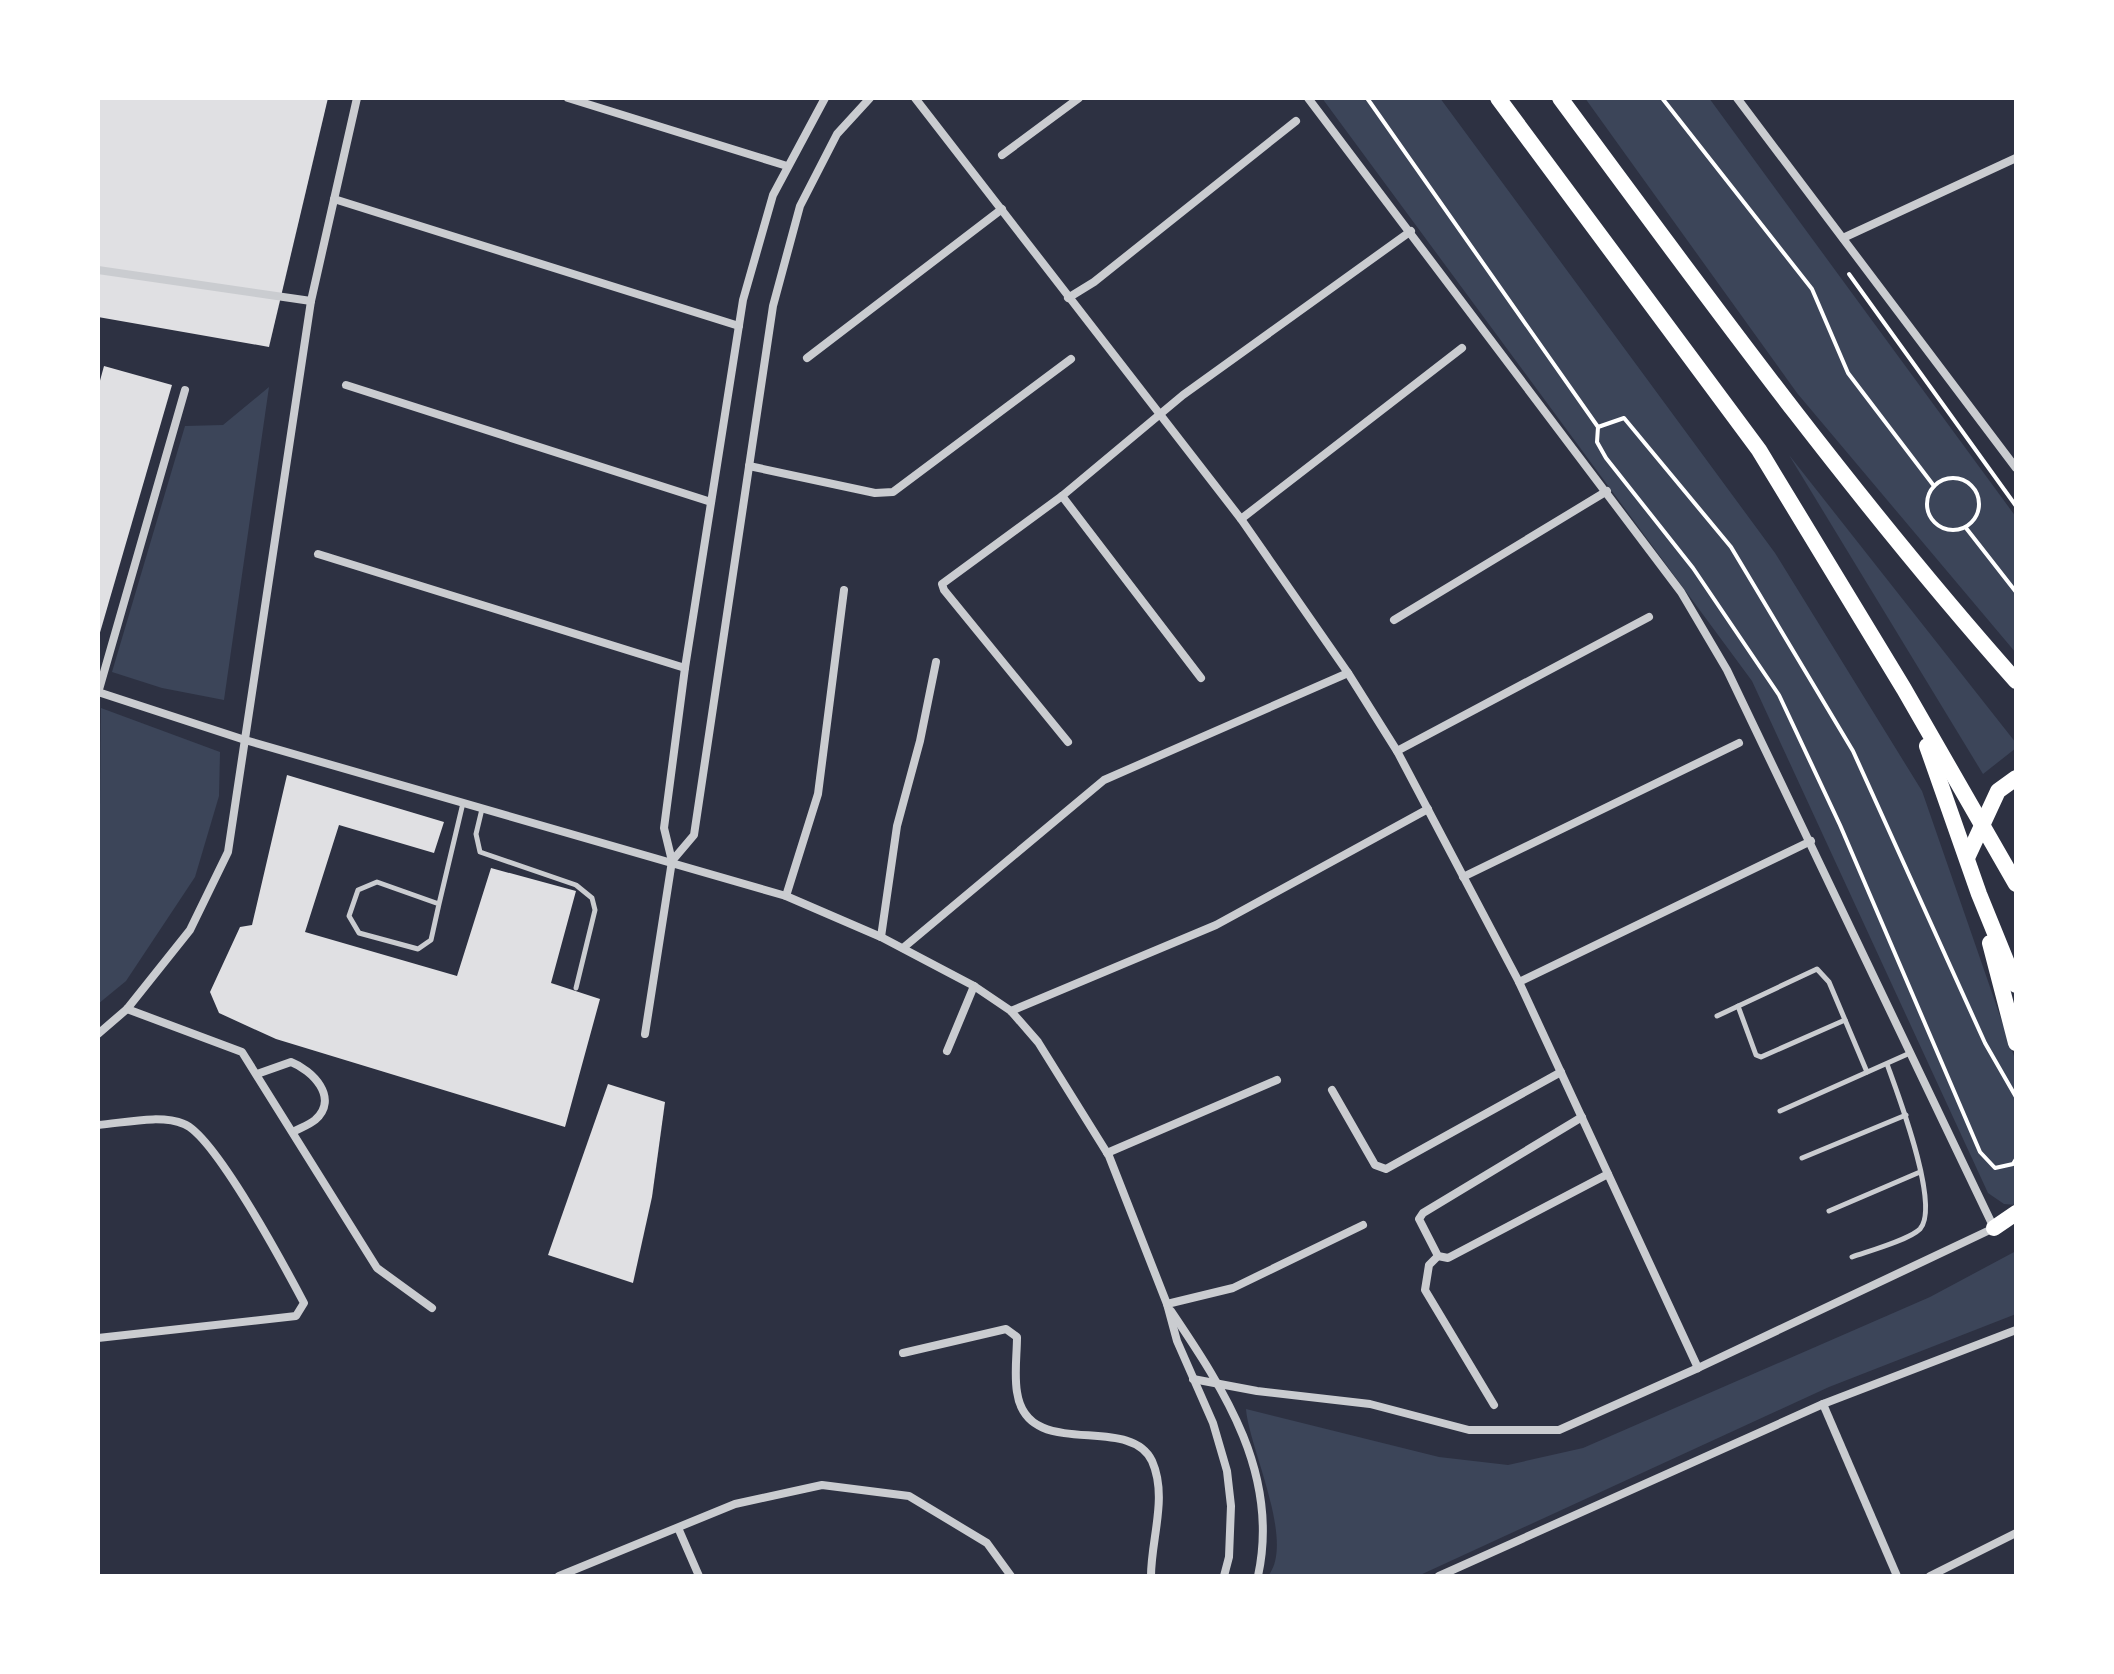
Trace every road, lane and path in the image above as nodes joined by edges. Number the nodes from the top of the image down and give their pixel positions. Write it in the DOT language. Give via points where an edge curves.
graph roads {
  1 [pos="357,98"];
  2 [pos="568,98"];
  3 [pos="825,98"];
  4 [pos="870,98"];
  5 [pos="915,98"];
  6 [pos="1079,98"];
  7 [pos="1308,98"];
  8 [pos="1367,98"];
  9 [pos="1498,98"];
  10 [pos="1560,98"];
  11 [pos="1662,98"];
  12 [pos="1737,98"];
  13 [pos="1296,121"];
  14 [pos="1002,155"];
  15 [pos="2016,158"];
  16 [pos="787,166"];
  17 [pos="334,199"];
  18 [pos="1002,209"];
  19 [pos="1411,231"];
  20 [pos="1843,238"];
  21 [pos="1844,267"];
  22 [pos="98,270"];
  23 [pos="1068,298"];
  24 [pos="311,301"];
  25 [pos="739,326"];
  26 [pos="1462,348"];
  27 [pos="807,358"];
  28 [pos="1071,359"];
  29 [pos="346,385"];
  30 [pos="185,390"];
  31 [pos="1159,414"];
  32 [pos="1598,427"];
  33 [pos="749,466"];
  34 [pos="2016,468"];
  35 [pos="1934,486"];
  36 [pos="1607,491"];
  37 [pos="1062,496"];
  38 [pos="711,502"];
  39 [pos="2016,506"];
  40 [pos="1241,519"];
  41 [pos="1966,527"];
  42 [pos="318,554"];
  43 [pos="844,590"];
  44 [pos="2016,592"];
  45 [pos="1649,617"];
  46 [pos="1394,620"];
  47 [pos="936,662"];
  48 [pos="685,668"];
  49 [pos="1348,673"];
  50 [pos="1201,678"];
  51 [pos="2016,681"];
  52 [pos="1904,689"];
  53 [pos="98,692"];
  54 [pos="245,740"];
  55 [pos="1068,742"];
  56 [pos="1739,743"];
  57 [pos="1397,751"];
  58 [pos="2016,778"];
  59 [pos="464,802"];
  60 [pos="482,808"];
  61 [pos="1428,809"];
  62 [pos="1982,823"];
  63 [pos="1811,841"];
  64 [pos="1967,858"];
  65 [pos="672,861"];
  66 [pos="1463,877"];
  67 [pos="2016,884"];
  68 [pos="1979,894"];
  69 [pos="786,896"];
  70 [pos="439,904"];
  71 [pos="881,937"];
  72 [pos="903,948"];
  73 [pos="1519,982"];
  74 [pos="2016,985"];
  75 [pos="974,986"];
  76 [pos="576,988"];
  77 [pos="1738,1006"];
  78 [pos="127,1009"];
  79 [pos="1011,1011"];
  80 [pos="1717,1016"];
  81 [pos="1845,1020"];
  82 [pos="98,1034"];
  83 [pos="645,1034"];
  84 [pos="2016,1043"];
  85 [pos="947,1051"];
  86 [pos="1911,1053"];
  87 [pos="1887,1064"];
  88 [pos="1561,1072"];
  89 [pos="1867,1072"];
  90 [pos="257,1074"];
  91 [pos="1277,1080"];
  92 [pos="1332,1090"];
  93 [pos="2016,1097"];
  94 [pos="1780,1111"];
  95 [pos="1906,1115"];
  96 [pos="1582,1117"];
  97 [pos="98,1125"];
  98 [pos="293,1132"];
  99 [pos="1107,1153"];
  100 [pos="1802,1158"];
  101 [pos="2016,1159"];
  102 [pos="1920,1172"];
  103 [pos="1608,1174"];
  104 [pos="1829,1211"];
  105 [pos="2016,1213"];
  106 [pos="1363,1225"];
  107 [pos="1994,1228"];
  108 [pos="2016,1229"];
  109 [pos="1438,1256"];
  110 [pos="1852,1257"];
  111 [pos="1167,1304"];
  112 [pos="432,1308"];
  113 [pos="2016,1330"];
  114 [pos="98,1338"];
  115 [pos="903,1353"];
  116 [pos="1698,1368"];
  117 [pos="1193,1379"];
  118 [pos="1220,1384"];
  119 [pos="1823,1404"];
  120 [pos="1494,1405"];
  121 [pos="679,1530"];
  122 [pos="2016,1533"];
  123 [pos="559,1576"];
  124 [pos="699,1576"];
  125 [pos="1011,1576"];
  126 [pos="1151,1576"];
  127 [pos="1224,1576"];
  128 [pos="1258,1576"];
  129 [pos="1439,1576"];
  130 [pos="1897,1576"];
  131 [pos="1930,1576"];
  1 -- 17 [label="street"];
  2 -- 16 [label="street"];
  3 -- 16 [label="street"];
  4 -- 33 [label="street" via="837,134 800,206 773,306"];
  5 -- 18 [label="street"];
  6 -- 14 [label="street"];
  7 -- 19 [label="street"];
  8 -- 32 [label="path"];
  9 -- 52 [label="main road" via="1759,450"];
  10 -- 51 [label="main road" via="1776,392 1924,578"];
  11 -- 35 [label="path" via="1812,289 1848,373"];
  12 -- 20 [label="street"];
  13 -- 23 [label="street"];
  15 -- 20 [label="street"];
  16 -- 25 [label="street" via="764,223"];
  17 -- 24 [label="street"];
  17 -- 25 [label="street"];
  18 -- 23 [label="street"];
  18 -- 27 [label="street"];
  19 -- 31 [label="street"];
  19 -- 36 [label="street"];
  20 -- 34 [label="street"];
  21 -- 39 [label="path"];
  22 -- 24 [label="street"];
  23 -- 31 [label="street"];
  24 -- 54 [label="street"];
  25 -- 38 [label="street"];
  26 -- 40 [label="street"];
  28 -- 33 [label="street" via="893,492 875,493"];
  29 -- 38 [label="street"];
  30 -- 53 [label="street"];
  31 -- 37 [label="street"];
  31 -- 40 [label="street"];
  32 -- 93 [label="path" via="1624,418 1731,547 1781,627 1853,751 1985,1043"];
  32 -- 101 [label="path" via="1597,442 1606,458 1693,568 1779,695 1980,1152 1995,1168"];
  33 -- 65 [label="street" via="694,835"];
  35 -- 41 [label="path" via="1927,499 1928,514 1951,530"];
  35 -- 41 [label="path" via="1961,479 1973,488 1979,502"];
  36 -- 46 [label="street"];
  36 -- 63 [label="street" via="1681,592 1727,670"];
  37 -- 50 [label="street"];
  37 -- 55 [label="street" via="942,584"];
  38 -- 48 [label="street"];
  40 -- 49 [label="street"];
  41 -- 44 [label="path"];
  42 -- 48 [label="street"];
  43 -- 69 [label="street" via="818,794"];
  45 -- 57 [label="street"];
  47 -- 71 [label="street" via="897,826"];
  48 -- 65 [label="street" via="664,828"];
  49 -- 57 [label="street"];
  49 -- 72 [label="street" via="1104,780"];
  52 -- 62 [label="main road"];
  52 -- 64 [label="main road"];
  53 -- 54 [label="street"];
  54 -- 59 [label="street"];
  54 -- 78 [label="street" via="228,852 190,930"];
  56 -- 66 [label="street"];
  57 -- 61 [label="street"];
  58 -- 62 [label="main road" via="1998,791"];
  59 -- 60 [label="street"];
  59 -- 70 [label="lane"];
  60 -- 65 [label="street"];
  60 -- 76 [label="lane" via="476,834 480,852 576,885 592,898 595,910"];
  61 -- 66 [label="street"];
  61 -- 79 [label="street" via="1216,925"];
  62 -- 64 [label="main road"];
  62 -- 67 [label="main road"];
  63 -- 73 [label="street"];
  63 -- 86 [label="street"];
  64 -- 68 [label="main road"];
  65 -- 69 [label="street"];
  65 -- 83 [label="street"];
  66 -- 73 [label="street"];
  68 -- 74 [label="main road"];
  68 -- 84 [label="main road"];
  69 -- 71 [label="street"];
  70 -- 70 [label="lane" via="431,940 418,949 359,933 349,916 358,890 377,882"];
  71 -- 72 [label="street"];
  72 -- 75 [label="street"];
  73 -- 88 [label="street"];
  75 -- 79 [label="street"];
  75 -- 85 [label="street"];
  77 -- 80 [label="lane"];
  77 -- 81 [label="lane" via="1817,969 1824,973"];
  77 -- 81 [label="lane" via="1761,1057"];
  78 -- 82 [label="street"];
  78 -- 90 [label="street" via="236,1049"];
  79 -- 99 [label="street" via="1038,1042"];
  81 -- 89 [label="lane"];
  86 -- 87 [label="lane"];
  86 -- 107 [label="street"];
  87 -- 89 [label="lane"];
  87 -- 95 [label="lane"];
  88 -- 92 [label="street" via="1386,1169 1375,1165"];
  88 -- 96 [label="street"];
  89 -- 94 [label="lane"];
  90 -- 98 [label="street"];
  90 -- 98 [label="street" via="291,1062 308,1068 322,1085 323,1108 316,1119"];
  91 -- 99 [label="street"];
  95 -- 100 [label="lane"];
  95 -- 102 [label="lane"];
  96 -- 103 [label="street"];
  96 -- 109 [label="street" via="1423,1213 1421,1227"];
  97 -- 114 [label="street" via="172,1120 189,1125 215,1155 304,1303 296,1316"];
  98 -- 112 [label="street" via="377,1268"];
  99 -- 111 [label="street"];
  102 -- 104 [label="lane"];
  102 -- 110 [label="lane" via="1925,1221 1918,1231"];
  103 -- 109 [label="street" via="1448,1258"];
  103 -- 116 [label="street"];
  105 -- 107 [label="main road"];
  106 -- 111 [label="street" via="1233,1288"];
  107 -- 108 [label="main road"];
  107 -- 116 [label="street"];
  109 -- 120 [label="street" via="1429,1265 1425,1290"];
  111 -- 117 [label="street"];
  111 -- 118 [label="street"];
  113 -- 119 [label="street"];
  115 -- 126 [label="street" via="1006,1329 1017,1337 1017,1393 1024,1412 1036,1423 1055,1432 1128,1441 1145,1451 1155,1470 1158,1500"];
  116 -- 118 [label="street" via="1559,1430 1469,1430 1370,1404"];
  117 -- 118 [label="street"];
  117 -- 127 [label="street" via="1227,1471 1231,1506"];
  118 -- 128 [label="street" via="1238,1419 1262,1497 1265,1524"];
  119 -- 129 [label="street"];
  119 -- 130 [label="street"];
  121 -- 123 [label="street"];
  121 -- 124 [label="street"];
  121 -- 125 [label="street" via="735,1504 822,1485 909,1496 987,1543"];
  122 -- 131 [label="street"];
}
